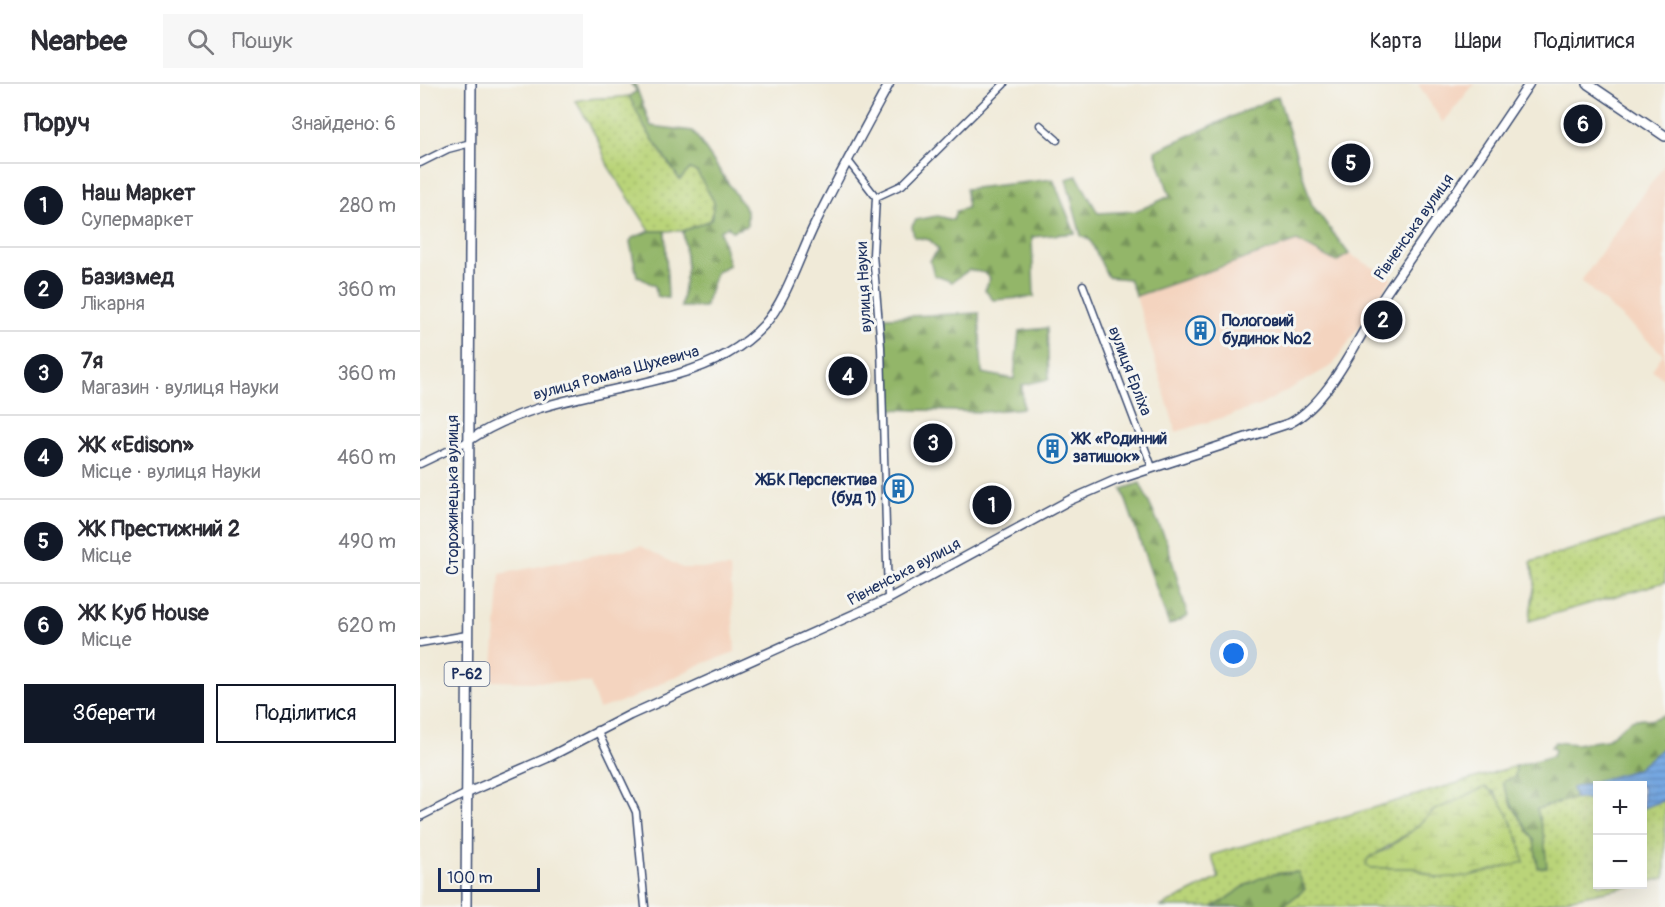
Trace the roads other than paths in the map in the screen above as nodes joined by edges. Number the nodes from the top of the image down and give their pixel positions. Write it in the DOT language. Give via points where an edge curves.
graph roads {
  1 [pos="471,84"];
  2 [pos="889,84"];
  3 [pos="1004,84"];
  4 [pos="1529,84"];
  5 [pos="1588,84"];
  6 [pos="1040,125"];
  7 [pos="1665,136"];
  8 [pos="1057,140"];
  9 [pos="471,143"];
  10 [pos="420,162"];
  11 [pos="849,162"];
  12 [pos="876,197"];
  13 [pos="1083,285"];
  14 [pos="468,441"];
  15 [pos="420,464"];
  16 [pos="1152,467"];
  17 [pos="888,599"];
  18 [pos="467,635"];
  19 [pos="420,643"];
  20 [pos="597,730"];
  21 [pos="466,793"];
  22 [pos="420,818"];
  23 [pos="466,907"];
  24 [pos="645,907"];
  1 -- 9 [label="main road, Сторожинецька вулиця / Р-62"];
  2 -- 11 [label="street, вулиця Романа Шухевича"];
  3 -- 12 [label="street" via="902,185"];
  4 -- 16 [label="street, Рівненська вулиця" via="1306,414 1290,423"];
  5 -- 7 [label="main road"];
  6 -- 8 [label="street"];
  9 -- 10 [label="street"];
  9 -- 14 [label="main road, Сторожинецька вулиця / Р-62"];
  11 -- 12 [label="street"];
  11 -- 14 [label="street, вулиця Романа Шухевича" via="780,298 766,323 750,339 720,359 678,374 546,406"];
  12 -- 17 [label="street, вулиця Науки" via="873,255 881,347"];
  13 -- 16 [label="street, вулиця Ерліха"];
  14 -- 15 [label="street, вулиця Романа Шухевича"];
  14 -- 18 [label="main road, Сторожинецька вулиця / Р-62"];
  16 -- 17 [label="street, Рівненська вулиця" via="1032,519"];
  17 -- 20 [label="street, Рівненська вулиця"];
  18 -- 19 [label="street"];
  18 -- 21 [label="main road, Сторожинецька вулиця / Р-62"];
  20 -- 21 [label="street, Рівненська вулиця" via="547,758"];
  20 -- 24 [label="street" via="636,812"];
  21 -- 22 [label="street, Рівненська вулиця"];
  21 -- 23 [label="main road, Сторожинецька вулиця / Р-62"];
}
